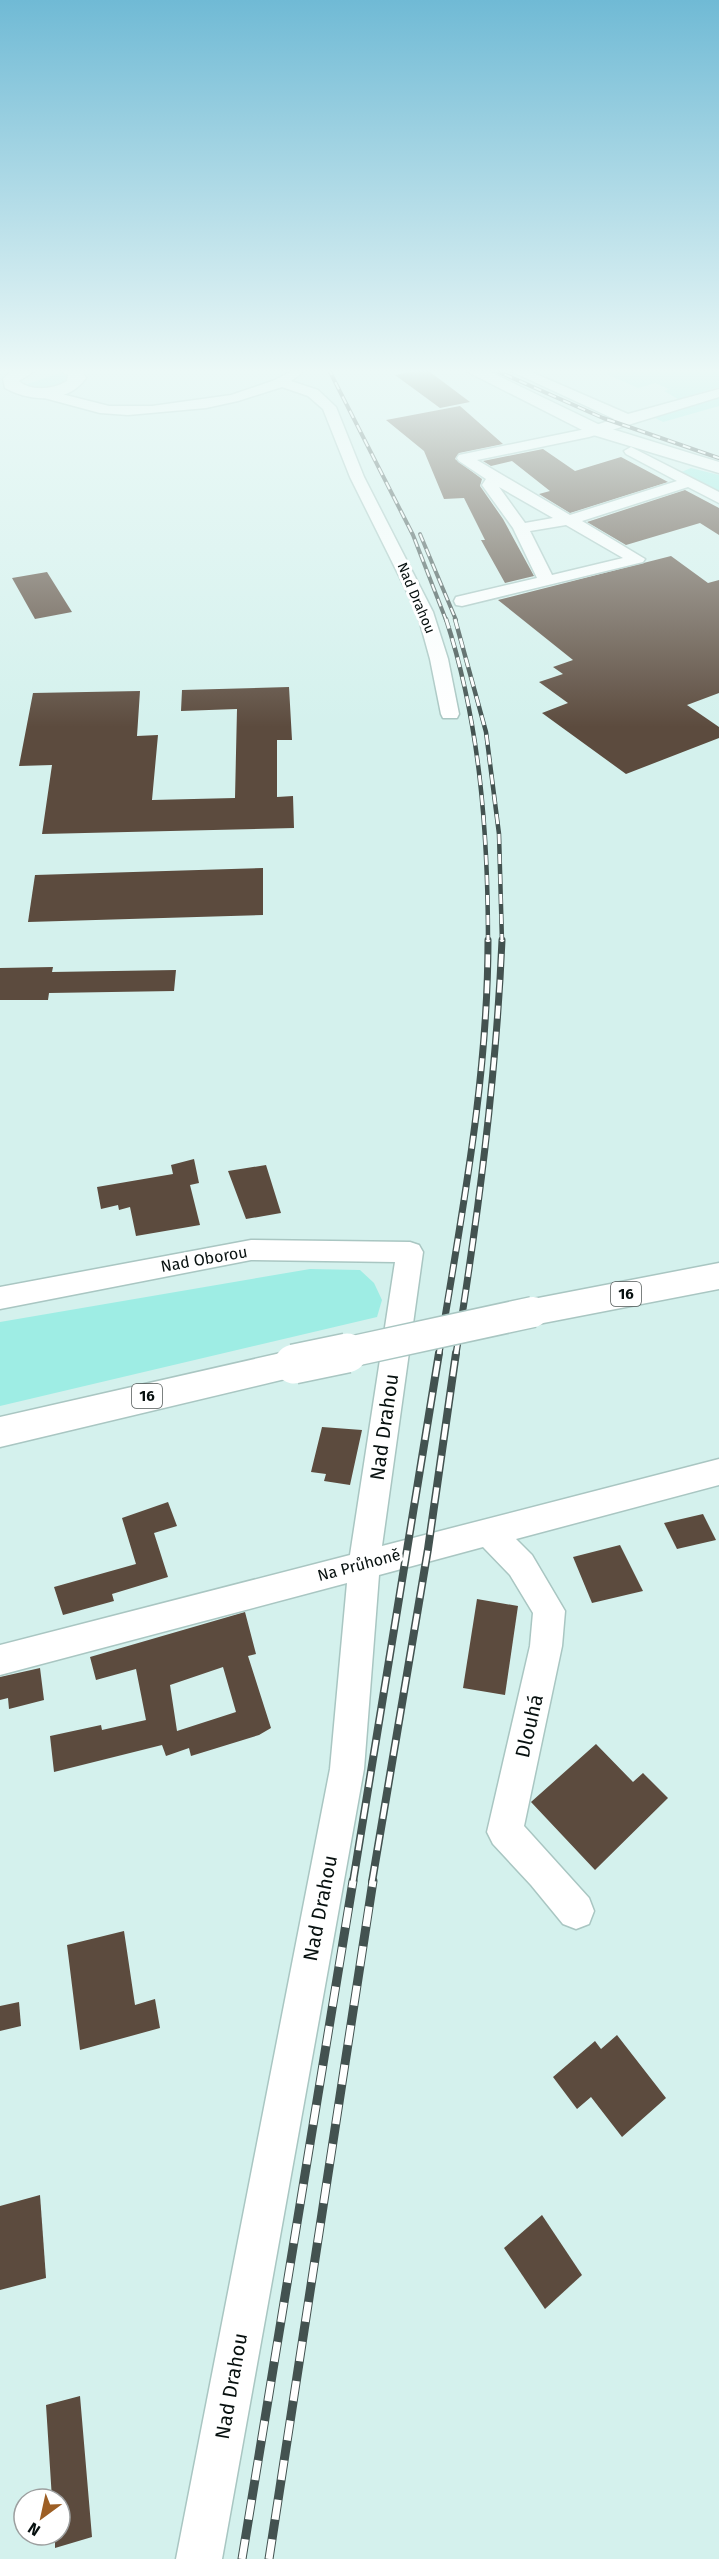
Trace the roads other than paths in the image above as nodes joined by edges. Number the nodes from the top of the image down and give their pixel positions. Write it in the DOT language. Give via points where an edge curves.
graph roads {
  1 [pos="362,487"];
  2 [pos="492,487"];
  3 [pos="511,487"];
  4 [pos="673,487"];
  5 [pos="700,487"];
  6 [pos="719,498"];
  7 [pos="569,520"];
  8 [pos="521,528"];
  9 [pos="546,580"];
  10 [pos="462,601"];
  11 [pos="450,714"];
  12 [pos="410,1252"];
  13 [pos="719,1276"];
  14 [pos="0,1298"];
  15 [pos="0,1432"];
  16 [pos="719,1472"];
  17 [pos="490,1533"];
  18 [pos="364,1564"];
  19 [pos="0,1660"];
  20 [pos="576,1911"];
  21 [pos="200,2559"];
  1 -- 11 [label="street, Nad Drahou" via="425,612"];
  2 -- 8 [label="street"];
  3 -- 7 [label="street"];
  4 -- 7 [label="street"];
  5 -- 6 [label="street"];
  7 -- 8 [label="street"];
  7 -- 9 [label="street" via="637,559"];
  8 -- 9 [label="street"];
  9 -- 10 [label="street"];
  12 -- 14 [label="street, Nad Oborou" via="252,1250"];
  12 -- 18 [label="street, Nad Drahou"];
  13 -- 15 [label="main road, 16, bridge" via="533,1312"];
  16 -- 17 [label="street, Na Průhoně"];
  17 -- 18 [label="street, Na Průhoně"];
  17 -- 20 [label="street, Dlouhá" via="521,1565 549,1611 546,1646 505,1832"];
  18 -- 19 [label="street, Na Průhoně"];
  18 -- 21 [label="street, Nad Drahou" via="347,1769"];
}
